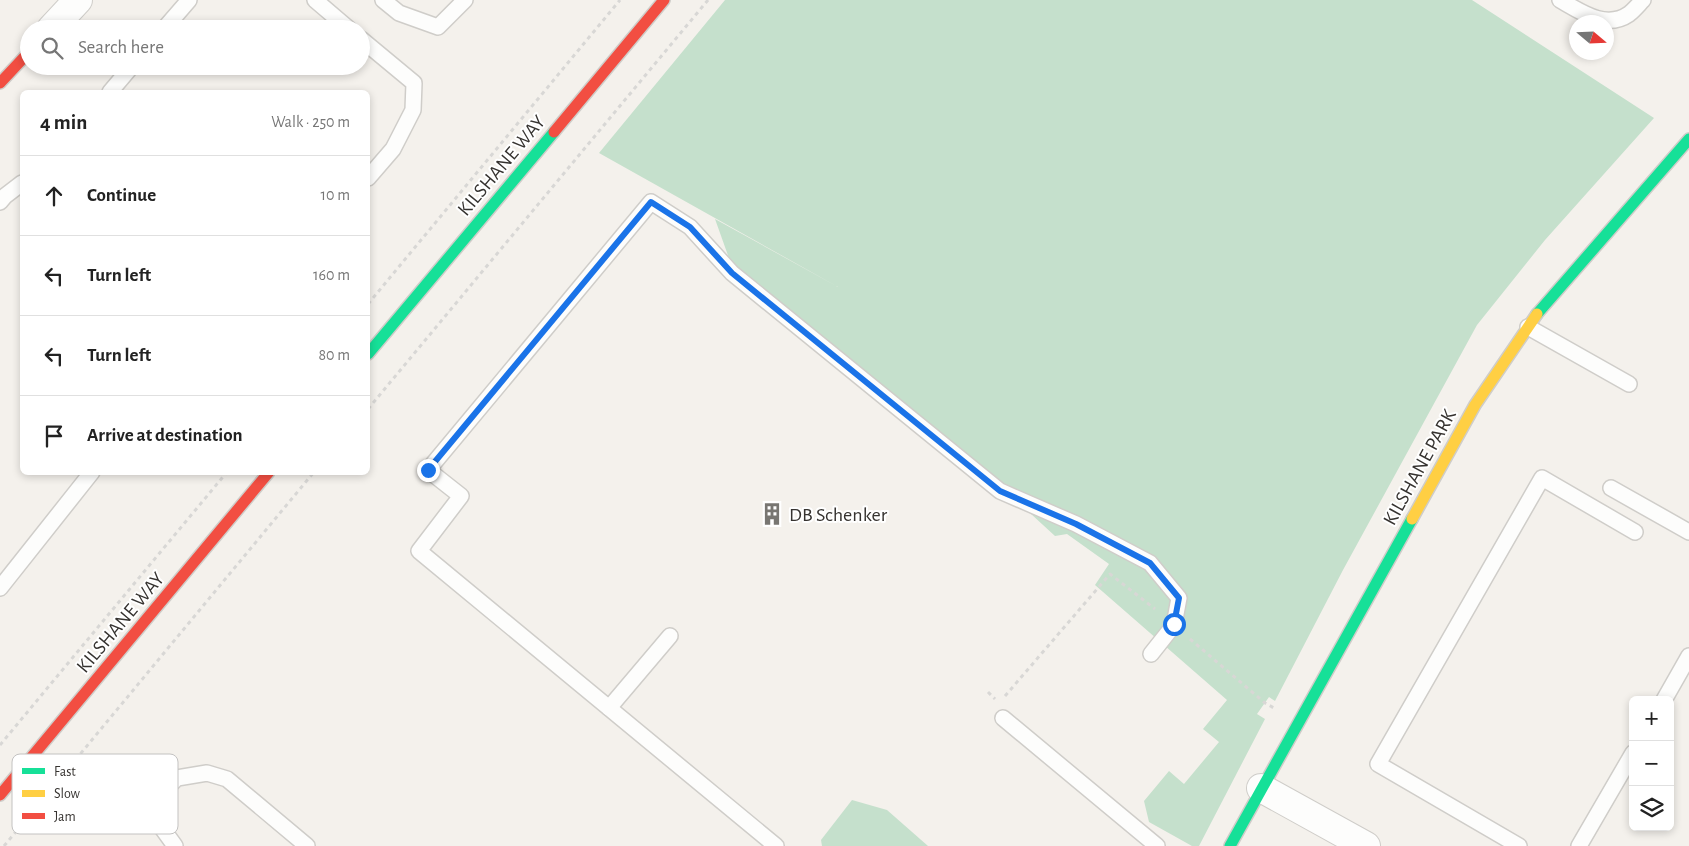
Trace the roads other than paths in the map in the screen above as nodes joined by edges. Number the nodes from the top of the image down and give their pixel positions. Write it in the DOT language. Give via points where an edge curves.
graph roads {
  1 [pos="78,0"];
  2 [pos="189,0"];
  3 [pos="314,0"];
  4 [pos="383,0"];
  5 [pos="465,0"];
  6 [pos="664,0"];
  7 [pos="1560,0"];
  8 [pos="1644,0"];
  9 [pos="59,20"];
  10 [pos="172,20"];
  11 [pos="338,20"];
  12 [pos="370,46"];
  13 [pos="20,62"];
  14 [pos="124,75"];
  15 [pos="0,83"];
  16 [pos="112,90"];
  17 [pos="1689,139"];
  18 [pos="370,176"];
  19 [pos="20,185"];
  20 [pos="0,202"];
  21 [pos="1528,327"];
  22 [pos="370,352"];
  23 [pos="1629,384"];
  24 [pos="90,475"];
  25 [pos="267,475"];
  26 [pos="1611,488"];
  27 [pos="1635,532"];
  28 [pos="1689,532"];
  29 [pos="0,588"];
  30 [pos="670,636"];
  31 [pos="1151,654"];
  32 [pos="1689,656"];
  33 [pos="1666,696"];
  34 [pos="609,708"];
  35 [pos="1003,718"];
  36 [pos="34,754"];
  37 [pos="1629,760"];
  38 [pos="178,778"];
  39 [pos="12,781"];
  40 [pos="1262,788"];
  41 [pos="0,795"];
  42 [pos="166,834"];
  43 [pos="175,846"];
  44 [pos="307,846"];
  45 [pos="776,846"];
  46 [pos="1157,846"];
  47 [pos="1230,846"];
  48 [pos="1366,846"];
  49 [pos="1519,846"];
  50 [pos="1579,846"];
  1 -- 9 [label="street"];
  2 -- 10 [label="lane"];
  3 -- 11 [label="lane"];
  4 -- 5 [label="lane" via="399,14 438,27"];
  6 -- 22 [label="street, KILSHANE WAY"];
  7 -- 8 [label="lane" via="1597,19 1615,20 1629,14"];
  12 -- 18 [label="lane" via="414,83 413,110 393,149"];
  13 -- 15 [label="street"];
  14 -- 16 [label="lane"];
  17 -- 21 [label="street, KILSHANE PARK"];
  19 -- 20 [label="lane"];
  21 -- 23 [label="lane"];
  21 -- 40 [label="street, KILSHANE PARK" via="1475,405"];
  24 -- 29 [label="lane"];
  25 -- 36 [label="street, KILSHANE WAY"];
  26 -- 28 [label="lane"];
  27 -- 49 [label="lane" via="1542,478 1378,764"];
  30 -- 34 [label="lane"];
  31 -- 34 [label="lane" via="1174,624 1179,598 1150,563 1076,524 1000,491 732,273 690,227 651,202 428,470 461,496 419,551"];
  32 -- 33 [label="lane"];
  34 -- 45 [label="lane"];
  35 -- 46 [label="lane"];
  37 -- 50 [label="lane"];
  38 -- 44 [label="lane" via="207,773 227,779"];
  39 -- 41 [label="street, KILSHANE WAY"];
  40 -- 47 [label="street, KILSHANE PARK"];
  40 -- 48 [label="street"];
  42 -- 43 [label="lane"];
}
